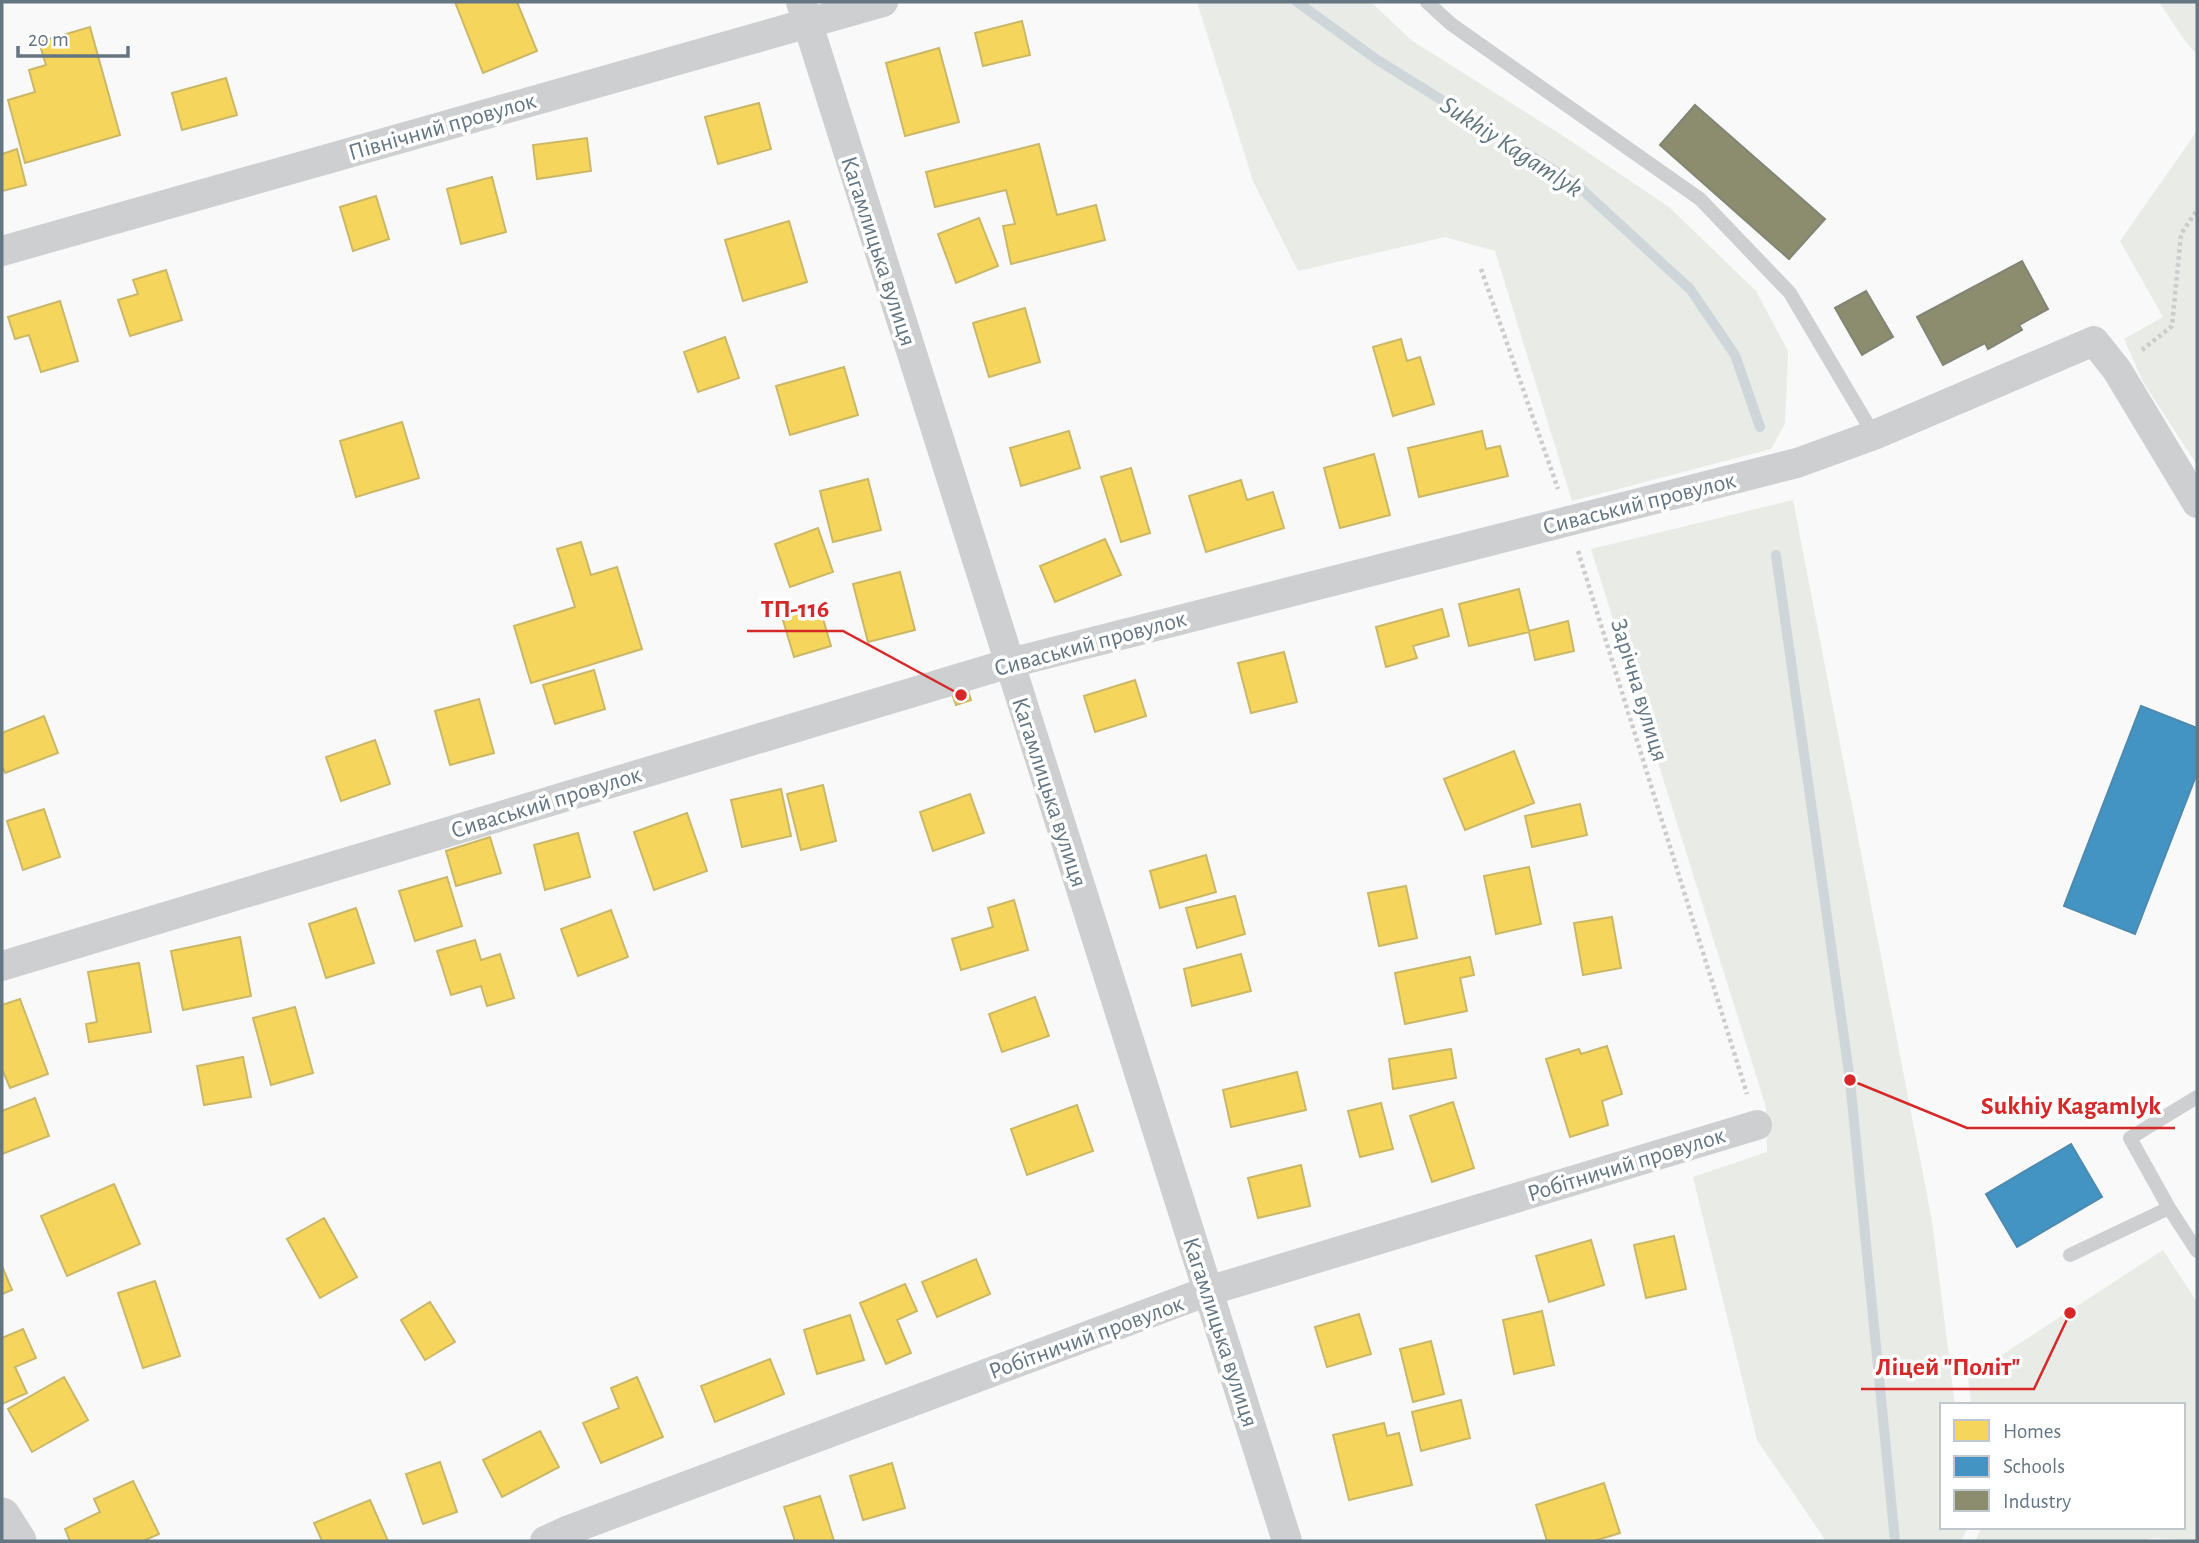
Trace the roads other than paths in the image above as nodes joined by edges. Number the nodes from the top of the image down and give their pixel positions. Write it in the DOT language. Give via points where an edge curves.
graph roads {
  1 [pos="883,2"];
  2 [pos="1427,2"];
  3 [pos="804,12"];
  4 [pos="2,251"];
  5 [pos="1874,435"];
  6 [pos="2197,503"];
  7 [pos="1010,663"];
  8 [pos="2,966"];
  9 [pos="2197,1097"];
  10 [pos="1757,1125"];
  11 [pos="2169,1208"];
  12 [pos="2197,1251"];
  13 [pos="2070,1255"];
  14 [pos="1208,1291"];
  15 [pos="2,1516"];
  16 [pos="18,1541"];
  17 [pos="545,1541"];
  18 [pos="1287,1541"];
  1 -- 3 [label="street, Північний провулок"];
  2 -- 5 [label="lane" via="1451,24 1700,199 1790,293"];
  3 -- 4 [label="street, Північний провулок"];
  3 -- 7 [label="street, Кагамлицька вулиця"];
  5 -- 6 [label="street, Сиваський провулок" via="2094,341 2117,370"];
  5 -- 7 [label="street, Сиваський провулок" via="1797,463"];
  7 -- 8 [label="street, Сиваський провулок"];
  7 -- 14 [label="street, Кагамлицька вулиця"];
  9 -- 11 [label="lane" via="2130,1138"];
  10 -- 14 [label="street, Робітничий провулок"];
  11 -- 12 [label="lane"];
  11 -- 13 [label="lane"];
  14 -- 17 [label="street, Робітничий провулок"];
  14 -- 18 [label="street, Кагамлицька вулиця"];
  15 -- 16 [label="street"];
}
